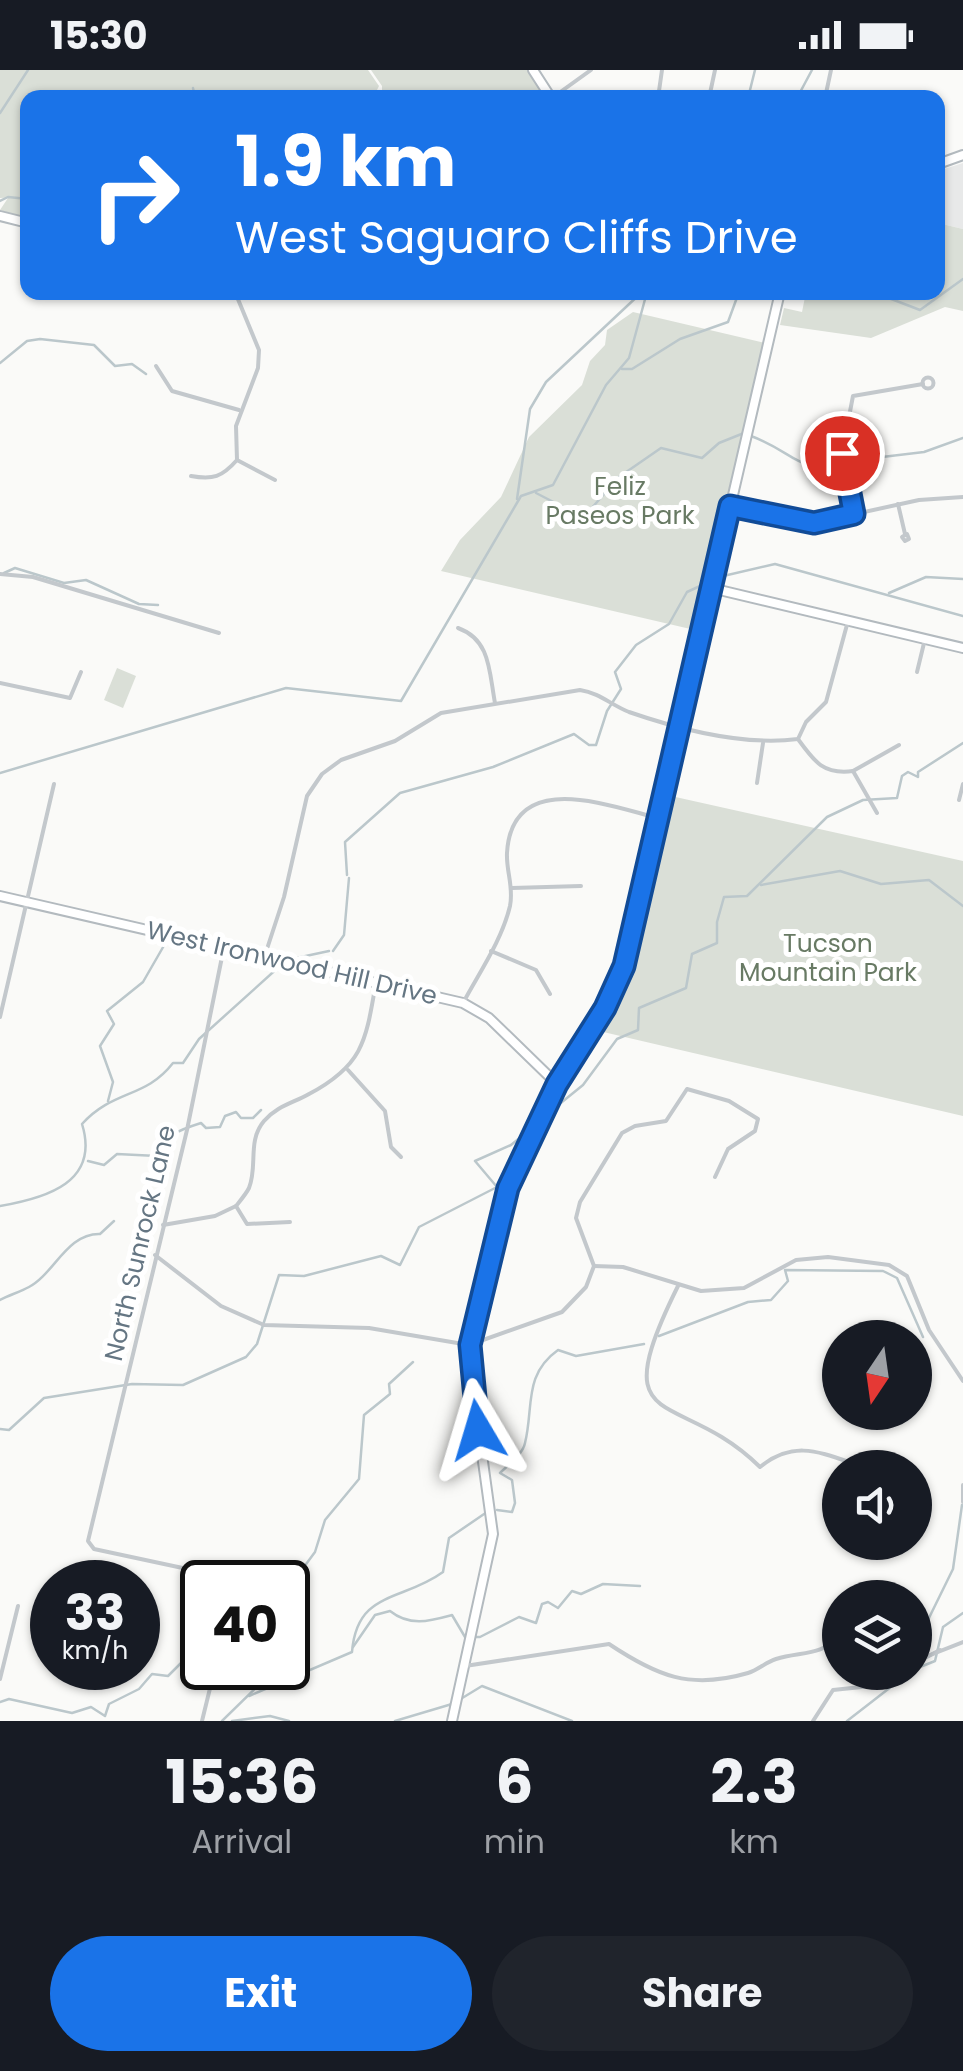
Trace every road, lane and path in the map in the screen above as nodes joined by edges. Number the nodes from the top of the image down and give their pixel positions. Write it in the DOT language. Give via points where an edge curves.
graph roads {
  1 [pos="591,70"];
  2 [pos="563,90"];
  3 [pos="238,300"];
  4 [pos="778,300"];
  5 [pos="156,366"];
  6 [pos="923,384"];
  7 [pos="239,410"];
  8 [pos="237,460"];
  9 [pos="191,476"];
  10 [pos="275,480"];
  11 [pos="963,497"];
  12 [pos="898,504"];
  13 [pos="730,506"];
  14 [pos="854,514"];
  15 [pos="905,534"];
  16 [pos="0,574"];
  17 [pos="711,588"];
  18 [pos="848,620"];
  19 [pos="458,628"];
  20 [pos="218,634"];
  21 [pos="925,639"];
  22 [pos="963,648"];
  23 [pos="81,672"];
  24 [pos="917,672"];
  25 [pos="0,682"];
  26 [pos="495,702"];
  27 [pos="682,725"];
  28 [pos="798,739"];
  29 [pos="764,743"];
  30 [pos="899,745"];
  31 [pos="853,772"];
  32 [pos="757,783"];
  33 [pos="54,784"];
  34 [pos="963,784"];
  35 [pos="959,800"];
  36 [pos="877,813"];
  37 [pos="659,818"];
  38 [pos="581,886"];
  39 [pos="512,888"];
  40 [pos="0,896"];
  41 [pos="26,902"];
  42 [pos="224,947"];
  43 [pos="492,950"];
  44 [pos="264,956"];
  45 [pos="376,982"];
  46 [pos="550,994"];
  47 [pos="463,1003"];
  48 [pos="0,1018"];
  49 [pos="348,1070"];
  50 [pos="544,1074"];
  51 [pos="557,1084"];
  52 [pos="550,1099"];
  53 [pos="401,1157"];
  54 [pos="715,1177"];
  55 [pos="236,1206"];
  56 [pos="290,1222"];
  57 [pos="163,1225"];
  58 [pos="155,1254"];
  59 [pos="594,1266"];
  60 [pos="678,1286"];
  61 [pos="470,1345"];
  62 [pos="963,1381"];
  63 [pos="822,1453"];
  64 [pos="963,1484"];
  65 [pos="963,1502"];
  66 [pos="180,1567"];
  67 [pos="18,1606"];
  68 [pos="963,1642"];
  69 [pos="822,1648"];
  70 [pos="932,1653"];
  71 [pos="465,1666"];
  72 [pos="0,1678"];
  73 [pos="209,1690"];
  74 [pos="834,1690"];
  75 [pos="202,1721"];
  76 [pos="452,1721"];
  77 [pos="813,1721"];
  1 -- 2 [label="street"];
  3 -- 7 [label="street" via="259,350"];
  4 -- 13 [label="street"];
  5 -- 7 [label="street" via="172,391"];
  6 -- 14 [label="street" via="853,393 842,453"];
  7 -- 8 [label="street"];
  8 -- 9 [label="street" via="223,475"];
  8 -- 10 [label="street"];
  11 -- 12 [label="street"];
  12 -- 14 [label="street"];
  12 -- 15 [label="street"];
  13 -- 14 [label="street" via="814,523"];
  13 -- 17 [label="street"];
  16 -- 20 [label="street" via="33,576"];
  17 -- 18 [label="street"];
  17 -- 27 [label="street"];
  18 -- 21 [label="street"];
  18 -- 28 [label="street" via="826,702"];
  19 -- 26 [label="street" via="484,648"];
  21 -- 22 [label="street"];
  21 -- 24 [label="street"];
  23 -- 25 [label="street" via="70,698"];
  26 -- 27 [label="street" via="580,690"];
  26 -- 44 [label="street" via="441,713 322,774 307,796"];
  27 -- 29 [label="street"];
  27 -- 37 [label="street"];
  28 -- 29 [label="street"];
  28 -- 31 [label="street" via="817,765"];
  29 -- 32 [label="street"];
  30 -- 31 [label="street"];
  31 -- 36 [label="street"];
  33 -- 41 [label="street"];
  34 -- 35 [label="street"];
  37 -- 39 [label="street" via="573,797 533,806 515,826 507,853"];
  37 -- 51 [label="street" via="624,966"];
  38 -- 39 [label="street"];
  39 -- 43 [label="street"];
  40 -- 41 [label="street, West Ironwood Hill Drive"];
  41 -- 42 [label="street, West Ironwood Hill Drive"];
  41 -- 48 [label="street"];
  42 -- 44 [label="street, West Ironwood Hill Drive"];
  42 -- 57 [label="street, North Sunrock Lane"];
  43 -- 46 [label="street" via="536,970"];
  43 -- 47 [label="street"];
  44 -- 45 [label="street, West Ironwood Hill Drive"];
  45 -- 47 [label="street, West Ironwood Hill Drive"];
  45 -- 49 [label="street" via="369,1022"];
  47 -- 50 [label="street, West Ironwood Hill Drive" via="489,1018"];
  49 -- 53 [label="street" via="385,1111 391,1148"];
  49 -- 55 [label="street" via="286,1102 263,1122 253,1143 250,1187"];
  50 -- 51 [label="street, West Ironwood Hill Drive"];
  50 -- 52 [label="street"];
  51 -- 52 [label="street"];
  52 -- 61 [label="street" via="508,1188"];
  54 -- 59 [label="street" via="733,1144 755,1132 758,1119 696,1088 684,1091 666,1121 627,1129 576,1212"];
  55 -- 56 [label="street" via="247,1224"];
  55 -- 57 [label="street"];
  57 -- 58 [label="street, North Sunrock Lane"];
  58 -- 61 [label="street" via="221,1306 264,1326 369,1328"];
  58 -- 66 [label="street, North Sunrock Lane" via="89,1545"];
  59 -- 60 [label="street" via="623,1267"];
  59 -- 61 [label="street" via="562,1312"];
  60 -- 62 [label="street" via="744,1288 779,1266 810,1258 889,1265 906,1276 929,1330"];
  60 -- 63 [label="street" via="650,1344 644,1373 650,1394 760,1466 796,1449"];
  61 -- 71 [label="street" via="494,1519"];
  64 -- 65 [label="street"];
  67 -- 72 [label="street"];
  68 -- 70 [label="street"];
  69 -- 71 [label="street" via="702,1683 651,1672 609,1644"];
  71 -- 76 [label="street"];
  73 -- 75 [label="street"];
  74 -- 77 [label="street"];
}
